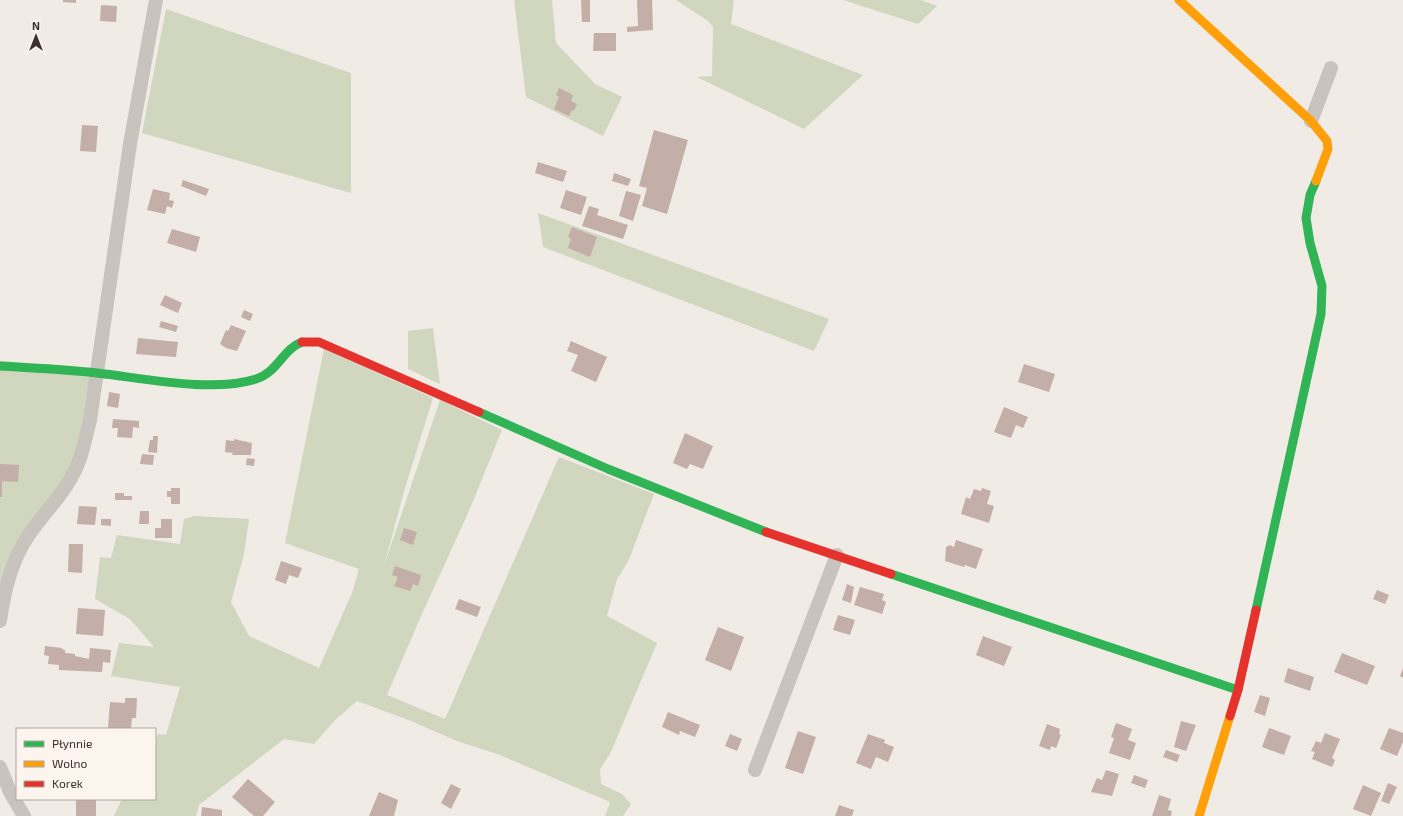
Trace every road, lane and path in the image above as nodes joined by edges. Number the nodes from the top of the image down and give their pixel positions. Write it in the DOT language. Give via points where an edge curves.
graph roads {
  1 [pos="156,0"];
  2 [pos="1179,0"];
  3 [pos="1331,68"];
  4 [pos="1311,121"];
  5 [pos="0,366"];
  6 [pos="98,373"];
  7 [pos="836,555"];
  8 [pos="0,621"];
  9 [pos="1238,690"];
  10 [pos="0,767"];
  11 [pos="755,770"];
  12 [pos="24,816"];
  13 [pos="1199,816"];
  1 -- 6 [label="street" via="130,144"];
  2 -- 4 [label="street"];
  3 -- 4 [label="street"];
  4 -- 9 [label="street" via="1327,141 1328,149 1310,195 1306,218 1322,286 1321,314"];
  5 -- 6 [label="street"];
  6 -- 7 [label="street" via="193,382 244,382 266,374 297,343 307,340 319,342 608,469 755,527"];
  6 -- 8 [label="street" via="90,420 76,467 17,554 7,580"];
  7 -- 9 [label="street"];
  7 -- 11 [label="street"];
  9 -- 13 [label="street"];
  10 -- 12 [label="street" via="10,792"];
}
